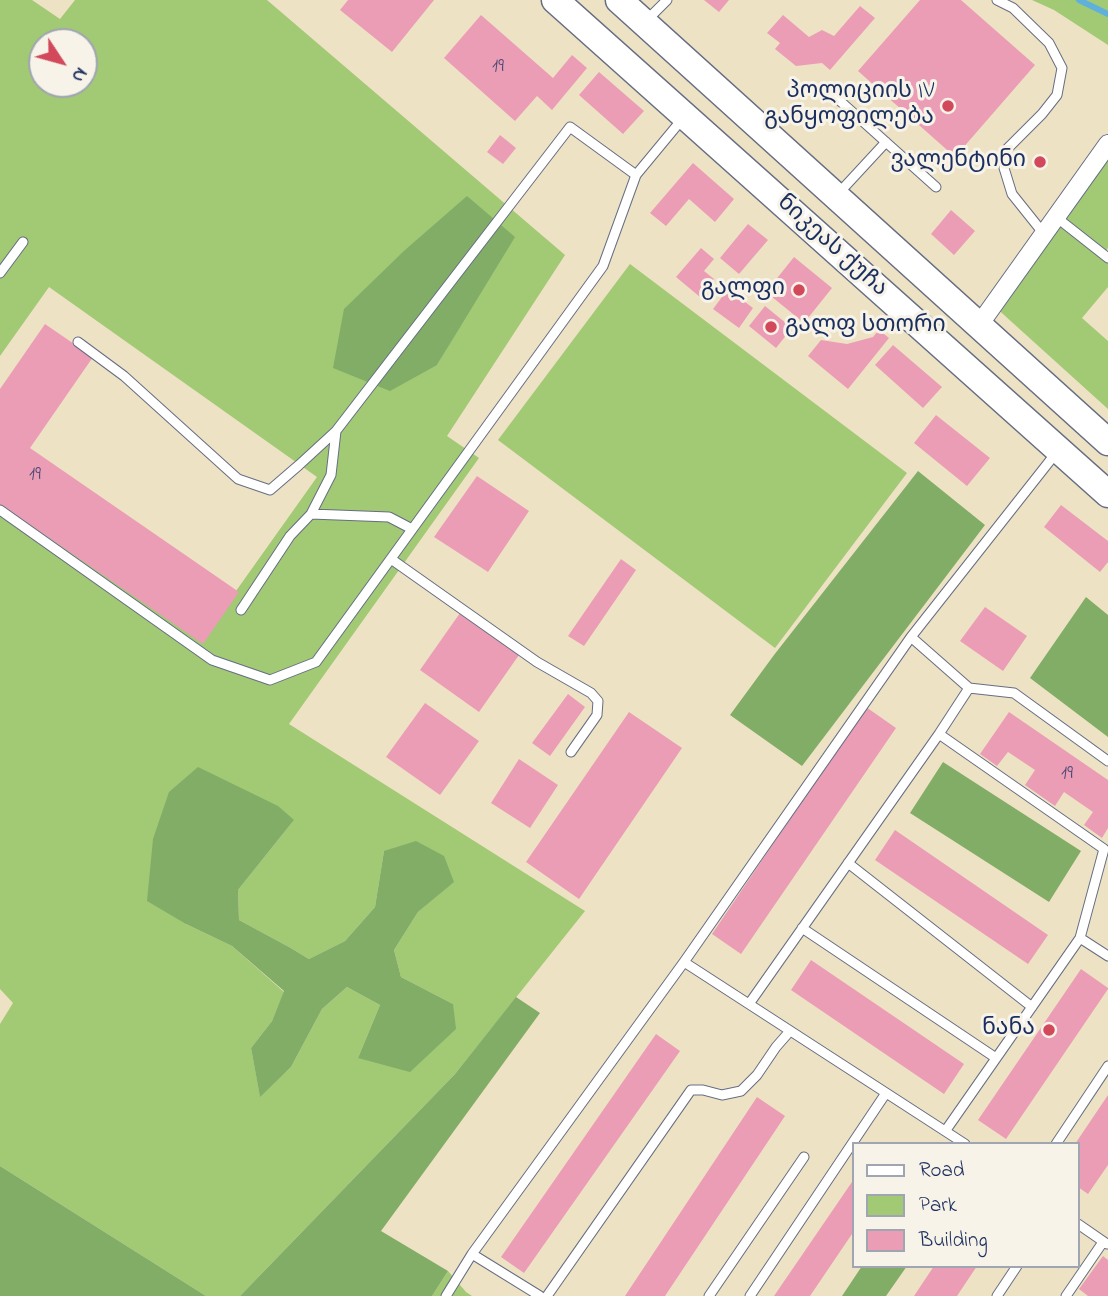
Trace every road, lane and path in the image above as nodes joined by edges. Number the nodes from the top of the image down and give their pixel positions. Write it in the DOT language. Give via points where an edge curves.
graph roads {
  1 [pos="555,0"];
  2 [pos="619,0"];
  3 [pos="667,0"];
  4 [pos="998,0"];
  5 [pos="645,23"];
  6 [pos="830,92"];
  7 [pos="684,117"];
  8 [pos="754,123"];
  9 [pos="886,142"];
  10 [pos="1108,144"];
  11 [pos="725,153"];
  12 [pos="636,175"];
  13 [pos="936,187"];
  14 [pos="836,196"];
  15 [pos="1056,216"];
  16 [pos="1044,234"];
  17 [pos="23,242"];
  18 [pos="1108,258"];
  19 [pos="0,273"];
  20 [pos="979,325"];
  21 [pos="78,342"];
  22 [pos="336,431"];
  23 [pos="1108,442"];
  24 [pos="1058,450"];
  25 [pos="1108,494"];
  26 [pos="0,510"];
  27 [pos="311,514"];
  28 [pos="412,529"];
  29 [pos="391,559"];
  30 [pos="241,610"];
  31 [pos="911,638"];
  32 [pos="969,688"];
  33 [pos="939,734"];
  34 [pos="571,752"];
  35 [pos="1108,761"];
  36 [pos="848,863"];
  37 [pos="802,928"];
  38 [pos="1080,938"];
  39 [pos="1108,956"];
  40 [pos="684,962"];
  41 [pos="748,1004"];
  42 [pos="1032,1007"];
  43 [pos="790,1031"];
  44 [pos="996,1058"];
  45 [pos="1108,1066"];
  46 [pos="886,1093"];
  47 [pos="946,1130"];
  48 [pos="853,1142"];
  49 [pos="962,1142"];
  50 [pos="1057,1142"];
  51 [pos="852,1144"];
  52 [pos="804,1157"];
  53 [pos="1080,1225"];
  54 [pos="1106,1244"];
  55 [pos="472,1254"];
  56 [pos="1016,1268"];
  57 [pos="446,1296"];
  58 [pos="540,1296"];
  59 [pos="547,1296"];
  60 [pos="709,1296"];
  61 [pos="750,1296"];
  62 [pos="997,1296"];
  63 [pos="1066,1296"];
  1 -- 7 [label="main road, ნიკეას ქუჩა"];
  2 -- 5 [label="main road, ნიკეას ქუჩა"];
  3 -- 5 [label="lane"];
  4 -- 16 [label="lane" via="1013,8 1049,43 1062,68 1057,95 1007,149 1004,168 1012,194"];
  5 -- 8 [label="main road, ნიკეას ქუჩა"];
  6 -- 9 [label="lane"];
  7 -- 11 [label="main road, ნიკეას ქუჩა"];
  7 -- 12 [label="lane"];
  8 -- 11 [label="main road"];
  8 -- 14 [label="main road, ნიკეას ქუჩა"];
  9 -- 13 [label="lane"];
  9 -- 14 [label="lane"];
  10 -- 15 [label="street"];
  11 -- 24 [label="main road, ნიკეას ქუჩა"];
  12 -- 22 [label="lane" via="570,127"];
  12 -- 28 [label="lane" via="603,266"];
  14 -- 20 [label="main road, ნიკეას ქუჩა"];
  15 -- 16 [label="street"];
  15 -- 18 [label="lane"];
  16 -- 20 [label="street"];
  17 -- 19 [label="lane"];
  20 -- 23 [label="main road, ნიკეას ქუჩა"];
  21 -- 22 [label="lane" via="124,376 238,479 270,490"];
  22 -- 27 [label="lane" via="331,475"];
  24 -- 25 [label="main road, ნიკეას ქუჩა"];
  24 -- 31 [label="lane"];
  26 -- 29 [label="lane" via="212,660 270,680 316,662"];
  27 -- 28 [label="lane" via="389,517"];
  27 -- 30 [label="lane" via="290,536"];
  28 -- 29 [label="lane"];
  29 -- 34 [label="lane" via="537,662 591,693 598,701 597,715"];
  31 -- 32 [label="lane"];
  31 -- 40 [label="lane"];
  32 -- 33 [label="lane"];
  32 -- 35 [label="lane" via="1014,693"];
  33 -- 36 [label="lane"];
  33 -- 38 [label="lane" via="1104,849"];
  36 -- 37 [label="lane"];
  36 -- 42 [label="lane"];
  37 -- 41 [label="lane"];
  37 -- 44 [label="lane"];
  38 -- 39 [label="lane"];
  38 -- 42 [label="lane"];
  40 -- 41 [label="lane"];
  40 -- 55 [label="lane"];
  41 -- 43 [label="lane"];
  42 -- 44 [label="lane"];
  43 -- 46 [label="lane"];
  43 -- 59 [label="lane" via="741,1091 722,1095 691,1090"];
  44 -- 47 [label="lane"];
  45 -- 50 [label="lane"];
  46 -- 47 [label="lane"];
  46 -- 48 [label="lane"];
  47 -- 49 [label="lane"];
  51 -- 61 [label="lane"];
  52 -- 60 [label="lane"];
  53 -- 54 [label="lane"];
  54 -- 63 [label="lane"];
  55 -- 57 [label="lane"];
  55 -- 58 [label="lane"];
  56 -- 62 [label="lane"];
}
